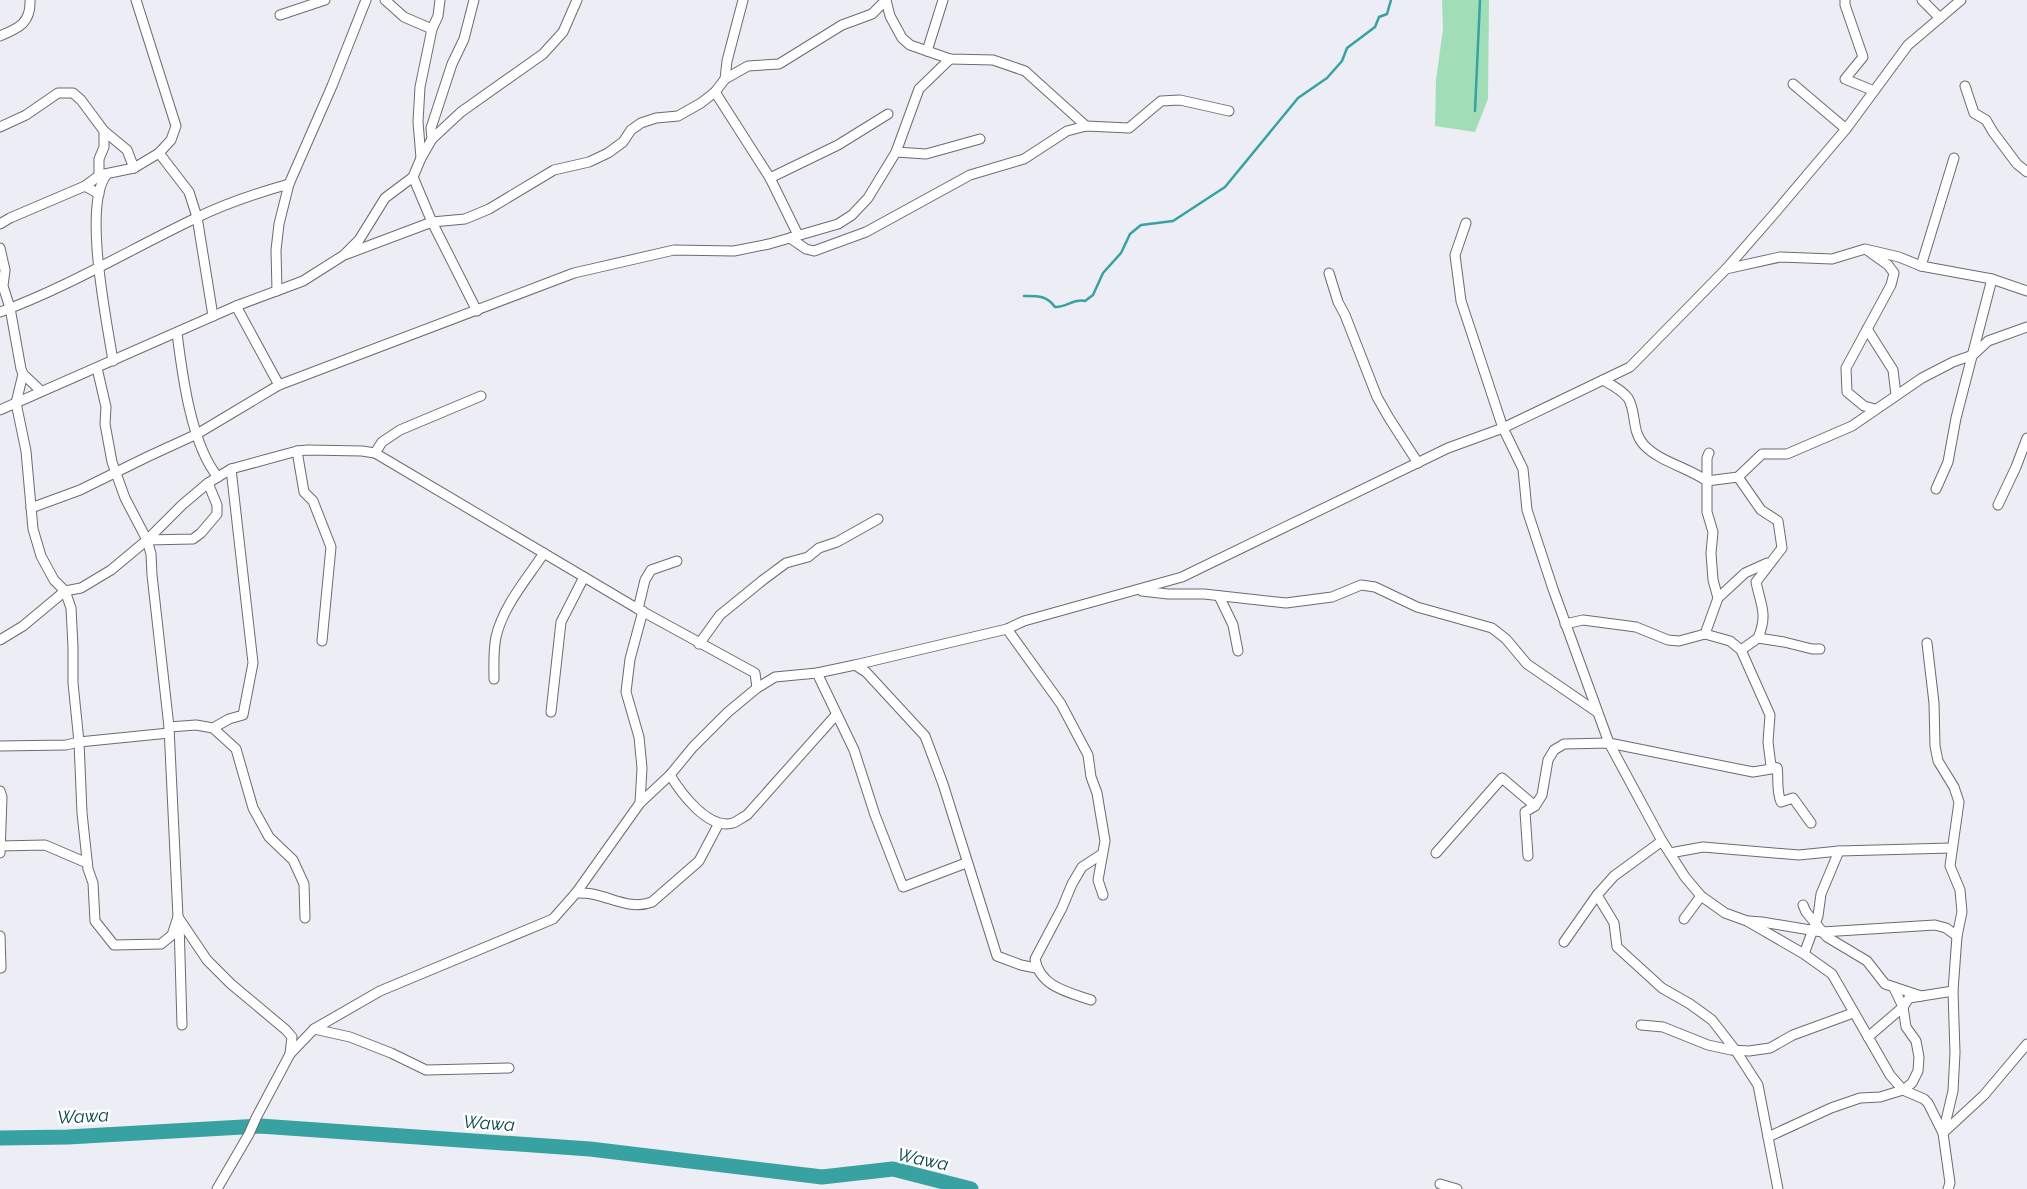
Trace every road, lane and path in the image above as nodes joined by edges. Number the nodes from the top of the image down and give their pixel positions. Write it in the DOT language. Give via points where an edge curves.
graph roads {
  1 [pos="30,0"];
  2 [pos="136,0"];
  3 [pos="324,0"];
  4 [pos="366,0"];
  5 [pos="385,0"];
  6 [pos="440,0"];
  7 [pos="474,0"];
  8 [pos="577,0"];
  9 [pos="743,0"];
  10 [pos="886,0"];
  11 [pos="943,0"];
  12 [pos="1845,0"];
  13 [pos="1922,0"];
  14 [pos="1961,0"];
  15 [pos="280,15"];
  16 [pos="1940,18"];
  17 [pos="432,29"];
  18 [pos="0,36"];
  19 [pos="927,51"];
  20 [pos="950,59"];
  21 [pos="725,78"];
  22 [pos="1793,84"];
  23 [pos="1965,86"];
  24 [pos="1874,91"];
  25 [pos="715,92"];
  26 [pos="1228,110"];
  27 [pos="888,114"];
  28 [pos="1086,126"];
  29 [pos="0,127"];
  30 [pos="1846,129"];
  31 [pos="104,130"];
  32 [pos="432,139"];
  33 [pos="980,139"];
  34 [pos="896,152"];
  35 [pos="159,153"];
  36 [pos="421,158"];
  37 [pos="1954,158"];
  38 [pos="134,168"];
  39 [pos="2027,172"];
  40 [pos="104,175"];
  41 [pos="413,177"];
  42 [pos="770,178"];
  43 [pos="289,184"];
  44 [pos="84,186"];
  45 [pos="98,194"];
  46 [pos="197,217"];
  47 [pos="432,222"];
  48 [pos="1466,223"];
  49 [pos="0,224"];
  50 [pos="794,237"];
  51 [pos="0,248"];
  52 [pos="1866,249"];
  53 [pos="344,255"];
  54 [pos="1738,256"];
  55 [pos="1755,262"];
  56 [pos="1921,266"];
  57 [pos="99,267"];
  58 [pos="1726,269"];
  59 [pos="1329,273"];
  60 [pos="1992,279"];
  61 [pos="2,290"];
  62 [pos="277,291"];
  63 [pos="2027,291"];
  64 [pos="236,306"];
  65 [pos="10,308"];
  66 [pos="477,311"];
  67 [pos="0,312"];
  68 [pos="213,316"];
  69 [pos="2027,327"];
  70 [pos="1867,329"];
  71 [pos="177,332"];
  72 [pos="1973,354"];
  73 [pos="113,361"];
  74 [pos="97,368"];
  75 [pos="22,374"];
  76 [pos="1603,380"];
  77 [pos="279,385"];
  78 [pos="41,391"];
  79 [pos="1896,395"];
  80 [pos="481,396"];
  81 [pos="16,403"];
  82 [pos="1875,409"];
  83 [pos="0,410"];
  84 [pos="1503,428"];
  85 [pos="198,434"];
  86 [pos="2027,438"];
  87 [pos="296,451"];
  88 [pos="374,453"];
  89 [pos="1709,453"];
  90 [pos="1418,463"];
  91 [pos="231,469"];
  92 [pos="116,473"];
  93 [pos="218,477"];
  94 [pos="1738,477"];
  95 [pos="1706,481"];
  96 [pos="208,483"];
  97 [pos="1936,489"];
  98 [pos="1998,505"];
  99 [pos="31,508"];
  100 [pos="878,519"];
  101 [pos="147,540"];
  102 [pos="544,554"];
  103 [pos="1774,559"];
  104 [pos="677,561"];
  105 [pos="584,577"];
  106 [pos="1137,590"];
  107 [pos="65,591"];
  108 [pos="1219,596"];
  109 [pos="1718,598"];
  110 [pos="640,610"];
  111 [pos="1565,624"];
  112 [pos="1007,629"];
  113 [pos="1706,634"];
  114 [pos="1758,638"];
  115 [pos="0,640"];
  116 [pos="322,641"];
  117 [pos="1927,643"];
  118 [pos="699,644"];
  119 [pos="1820,649"];
  120 [pos="1741,650"];
  121 [pos="1238,651"];
  122 [pos="855,665"];
  123 [pos="754,673"];
  124 [pos="816,673"];
  125 [pos="776,677"];
  126 [pos="494,680"];
  127 [pos="757,688"];
  128 [pos="551,712"];
  129 [pos="1597,712"];
  130 [pos="836,715"];
  131 [pos="213,728"];
  132 [pos="169,730"];
  133 [pos="79,742"];
  134 [pos="1609,743"];
  135 [pos="0,746"];
  136 [pos="1777,768"];
  137 [pos="670,775"];
  138 [pos="0,791"];
  139 [pos="640,803"];
  140 [pos="1535,806"];
  141 [pos="1811,823"];
  142 [pos="719,824"];
  143 [pos="1662,841"];
  144 [pos="0,846"];
  145 [pos="1951,848"];
  146 [pos="1839,850"];
  147 [pos="0,853"];
  148 [pos="1436,853"];
  149 [pos="1670,853"];
  150 [pos="1102,854"];
  151 [pos="1528,856"];
  152 [pos="87,863"];
  153 [pos="966,864"];
  154 [pos="576,893"];
  155 [pos="1597,895"];
  156 [pos="1103,896"];
  157 [pos="1701,896"];
  158 [pos="1803,905"];
  159 [pos="178,917"];
  160 [pos="305,918"];
  161 [pos="1684,919"];
  162 [pos="1747,921"];
  163 [pos="1817,929"];
  164 [pos="0,936"];
  165 [pos="1957,936"];
  166 [pos="1564,942"];
  167 [pos="1804,954"];
  168 [pos="1,968"];
  169 [pos="1036,968"];
  170 [pos="1894,988"];
  171 [pos="1953,991"];
  172 [pos="1921,996"];
  173 [pos="1091,1000"];
  174 [pos="1902,1007"];
  175 [pos="1853,1013"];
  176 [pos="182,1025"];
  177 [pos="1641,1025"];
  178 [pos="314,1029"];
  179 [pos="1868,1037"];
  180 [pos="2027,1044"];
  181 [pos="1736,1051"];
  182 [pos="290,1054"];
  183 [pos="509,1068"];
  184 [pos="1903,1090"];
  185 [pos="1943,1133"];
  186 [pos="1768,1137"];
  187 [pos="1440,1184"];
  188 [pos="217,1189"];
  189 [pos="1457,1189"];
  190 [pos="1778,1189"];
  191 [pos="1948,1189"];
  1 -- 18 [label="street" via="30,11 21,27"];
  2 -- 35 [label="street" via="176,126 172,140"];
  3 -- 15 [label="street"];
  4 -- 43 [label="street"];
  5 -- 17 [label="street" via="404,17"];
  6 -- 17 [label="street"];
  7 -- 32 [label="street" via="464,39 452,64 431,128"];
  8 -- 32 [label="street" via="563,32 543,54 460,112"];
  9 -- 21 [label="street"];
  10 -- 19 [label="street" via="890,16 902,38 910,45"];
  10 -- 21 [label="street" via="872,14 842,25 779,64 748,66"];
  11 -- 19 [label="street"];
  12 -- 24 [label="street" via="1863,57 1845,79"];
  13 -- 16 [label="street"];
  14 -- 16 [label="street"];
  16 -- 24 [label="street" via="1908,44"];
  17 -- 36 [label="street" via="420,87"];
  19 -- 20 [label="street"];
  20 -- 28 [label="street" via="993,60 1025,71"];
  20 -- 34 [label="street" via="919,90"];
  21 -- 25 [label="street"];
  22 -- 30 [label="street"];
  23 -- 39 [label="street" via="1974,113 1986,120 2017,164"];
  24 -- 30 [label="street"];
  25 -- 42 [label="street"];
  25 -- 47 [label="street" via="678,116 641,123 608,153 589,162 554,170 489,209 465,219"];
  26 -- 28 [label="street" via="1180,100 1161,101 1129,128"];
  27 -- 42 [label="street" via="838,145"];
  28 -- 50 [label="street" via="1067,131 1024,159 970,175 866,232 838,243 814,251 806,249"];
  29 -- 31 [label="street" via="26,115 58,92 73,93"];
  30 -- 54 [label="street"];
  31 -- 38 [label="street" via="127,150"];
  31 -- 40 [label="street" via="104,147 99,160"];
  32 -- 36 [label="street"];
  33 -- 34 [label="street" via="926,154"];
  34 -- 50 [label="street" via="868,198 852,215 838,224"];
  35 -- 38 [label="street"];
  35 -- 46 [label="street" via="189,192"];
  36 -- 41 [label="street"];
  37 -- 56 [label="street"];
  38 -- 40 [label="street"];
  40 -- 44 [label="street"];
  40 -- 45 [label="street"];
  41 -- 47 [label="street"];
  41 -- 53 [label="street" via="385,198 359,240"];
  42 -- 50 [label="street"];
  43 -- 46 [label="street"];
  43 -- 62 [label="street" via="276,250"];
  44 -- 45 [label="street"];
  44 -- 49 [label="street"];
  45 -- 57 [label="street"];
  46 -- 57 [label="street"];
  46 -- 68 [label="street"];
  47 -- 53 [label="street"];
  47 -- 66 [label="street"];
  48 -- 84 [label="street" via="1455,256 1460,301"];
  50 -- 66 [label="street" via="734,251 674,250 574,273"];
  51 -- 61 [label="street" via="5,270"];
  52 -- 55 [label="street" via="1832,260 1780,257"];
  52 -- 56 [label="street"];
  52 -- 70 [label="street" via="1894,273 1891,285"];
  53 -- 62 [label="street" via="303,281"];
  54 -- 55 [label="street"];
  54 -- 58 [label="street"];
  55 -- 58 [label="street"];
  56 -- 60 [label="street"];
  57 -- 65 [label="street"];
  57 -- 73 [label="street"];
  58 -- 76 [label="street" via="1630,367"];
  59 -- 90 [label="street" via="1377,397"];
  60 -- 63 [label="street"];
  60 -- 72 [label="street"];
  61 -- 65 [label="street"];
  62 -- 64 [label="street"];
  64 -- 68 [label="street"];
  64 -- 77 [label="street"];
  65 -- 67 [label="street"];
  65 -- 75 [label="street"];
  66 -- 77 [label="street"];
  68 -- 71 [label="street"];
  69 -- 72 [label="street" via="1988,341"];
  70 -- 79 [label="street" via="1893,370"];
  70 -- 82 [label="street" via="1846,368 1847,385 1848,392 1864,406"];
  71 -- 73 [label="street"];
  71 -- 85 [label="street" via="184,386"];
  72 -- 79 [label="street" via="1922,378"];
  72 -- 97 [label="street" via="1948,462"];
  73 -- 74 [label="street"];
  74 -- 78 [label="street"];
  74 -- 92 [label="street"];
  75 -- 78 [label="street"];
  75 -- 81 [label="street"];
  76 -- 84 [label="street"];
  76 -- 95 [label="street" via="1619,389 1628,399 1634,415 1635,432 1643,444 1654,454"];
  77 -- 85 [label="street"];
  78 -- 81 [label="street"];
  79 -- 82 [label="street"];
  80 -- 88 [label="street" via="400,430 382,442"];
  81 -- 83 [label="street"];
  81 -- 99 [label="street" via="26,451"];
  82 -- 94 [label="street" via="1852,426 1787,454 1762,454"];
  84 -- 90 [label="street"];
  84 -- 111 [label="street" via="1523,469 1527,510"];
  85 -- 92 [label="street"];
  85 -- 93 [label="street" via="202,449"];
  86 -- 98 [label="street"];
  87 -- 88 [label="street"];
  87 -- 91 [label="street"];
  87 -- 116 [label="street" via="304,492 312,502 331,547"];
  88 -- 102 [label="street"];
  89 -- 95 [label="street"];
  90 -- 106 [label="street" via="1182,577"];
  91 -- 93 [label="street"];
  91 -- 131 [label="street" via="253,663 243,715"];
  92 -- 99 [label="street"];
  92 -- 101 [label="street"];
  93 -- 96 [label="street"];
  94 -- 95 [label="street"];
  94 -- 103 [label="street" via="1761,510 1778,521 1782,548"];
  95 -- 109 [label="street" via="1707,512 1713,532 1713,580"];
  96 -- 101 [label="street"];
  96 -- 101 [label="street" via="217,505 216,514 201,534 193,539"];
  99 -- 107 [label="street" via="41,556 54,580"];
  100 -- 118 [label="street" via="837,542 819,548 808,557 786,563 720,615"];
  101 -- 107 [label="street" via="111,570 81,588"];
  101 -- 132 [label="street"];
  102 -- 105 [label="street"];
  102 -- 126 [label="street" via="507,610 500,627"];
  103 -- 109 [label="street" via="1745,573"];
  103 -- 114 [label="street" via="1756,582 1764,615"];
  104 -- 110 [label="street" via="651,570 645,580"];
  105 -- 110 [label="street"];
  105 -- 128 [label="street" via="561,622"];
  106 -- 108 [label="street"];
  106 -- 112 [label="street" via="1024,621"];
  107 -- 115 [label="street" via="23,626"];
  107 -- 133 [label="street" via="70,608"];
  108 -- 121 [label="street" via="1233,625"];
  108 -- 129 [label="street" via="1286,603 1332,597 1361,585 1375,586 1417,608 1492,628 1506,639 1526,664"];
  109 -- 113 [label="street"];
  110 -- 118 [label="street"];
  110 -- 139 [label="street" via="626,692 639,737 642,768"];
  111 -- 113 [label="street" via="1583,620 1636,628 1678,641"];
  111 -- 129 [label="street"];
  112 -- 122 [label="street"];
  112 -- 150 [label="street" via="1061,704 1088,755 1105,841"];
  113 -- 120 [label="street" via="1730,641"];
  114 -- 119 [label="street"];
  114 -- 120 [label="street"];
  117 -- 145 [label="street" via="1935,746 1938,760 1959,802"];
  118 -- 123 [label="street"];
  120 -- 136 [label="street" via="1770,715 1768,742 1771,766"];
  122 -- 124 [label="street"];
  122 -- 153 [label="street" via="866,672 925,736"];
  123 -- 125 [label="street"];
  123 -- 127 [label="street"];
  124 -- 125 [label="street"];
  124 -- 130 [label="street"];
  125 -- 127 [label="street"];
  127 -- 137 [label="street" via="692,746"];
  129 -- 134 [label="street"];
  130 -- 142 [label="street" via="747,815 733,823"];
  130 -- 153 [label="street" via="854,750 875,815 904,887"];
  131 -- 132 [label="street" via="196,725"];
  131 -- 160 [label="street" via="236,748 253,808 270,837 293,860 304,884"];
  132 -- 133 [label="street"];
  132 -- 159 [label="street"];
  133 -- 135 [label="street"];
  133 -- 152 [label="street"];
  134 -- 136 [label="street" via="1753,772"];
  134 -- 140 [label="street" via="1564,744 1554,750 1548,760 1542,795"];
  134 -- 143 [label="street"];
  136 -- 141 [label="street" via="1781,802 1793,798"];
  137 -- 139 [label="street"];
  137 -- 142 [label="street" via="681,793 701,813"];
  138 -- 144 [label="street"];
  139 -- 154 [label="street"];
  140 -- 148 [label="street" via="1502,778"];
  140 -- 151 [label="street" via="1525,812"];
  142 -- 154 [label="street" via="699,861 644,906"];
  143 -- 149 [label="street"];
  143 -- 155 [label="street" via="1614,876"];
  144 -- 147 [label="street"];
  144 -- 152 [label="street" via="45,845"];
  145 -- 146 [label="street"];
  145 -- 165 [label="street" via="1950,866 1960,890 1962,912"];
  146 -- 149 [label="street" via="1799,855 1703,847"];
  146 -- 163 [label="street" via="1821,894"];
  149 -- 157 [label="street"];
  150 -- 156 [label="street" via="1098,880"];
  150 -- 169 [label="street" via="1082,867 1072,884 1035,959"];
  152 -- 159 [label="street" via="93,883 95,921 114,945 161,944 172,935"];
  153 -- 169 [label="street" via="997,956"];
  154 -- 178 [label="street" via="553,919 380,991"];
  155 -- 166 [label="street"];
  155 -- 181 [label="street" via="1614,923 1618,947 1662,988 1712,1020"];
  157 -- 161 [label="street"];
  157 -- 162 [label="street" via="1726,913"];
  158 -- 163 [label="street"];
  159 -- 176 [label="street"];
  159 -- 182 [label="street" via="207,960 292,1037"];
  162 -- 163 [label="street"];
  162 -- 167 [label="street"];
  163 -- 165 [label="street" via="1935,925"];
  163 -- 167 [label="street"];
  163 -- 170 [label="street" via="1867,961 1885,984"];
  164 -- 168 [label="street"];
  165 -- 171 [label="street"];
  167 -- 175 [label="street" via="1832,974"];
  169 -- 173 [label="street" via="1055,988"];
  170 -- 172 [label="street"];
  170 -- 174 [label="street"];
  171 -- 172 [label="street"];
  171 -- 185 [label="street" via="1953,1091"];
  172 -- 174 [label="street" via="1909,998"];
  174 -- 179 [label="street"];
  174 -- 184 [label="street" via="1906,1027 1916,1041 1919,1057 1918,1071 1912,1083"];
  175 -- 179 [label="street"];
  175 -- 181 [label="street" via="1793,1035 1770,1048"];
  177 -- 181 [label="street" via="1663,1027 1708,1045"];
  178 -- 182 [label="street"];
  178 -- 183 [label="street" via="350,1037 426,1070"];
  179 -- 184 [label="street" via="1890,1075"];
  180 -- 185 [label="street" via="1984,1095"];
  181 -- 186 [label="street" via="1758,1085"];
  182 -- 188 [label="street"];
  184 -- 185 [label="street" via="1928,1103"];
  184 -- 186 [label="street" via="1880,1097 1860,1098 1831,1108"];
  185 -- 191 [label="street" via="1950,1183"];
  186 -- 190 [label="street"];
  187 -- 189 [label="street"];
}
